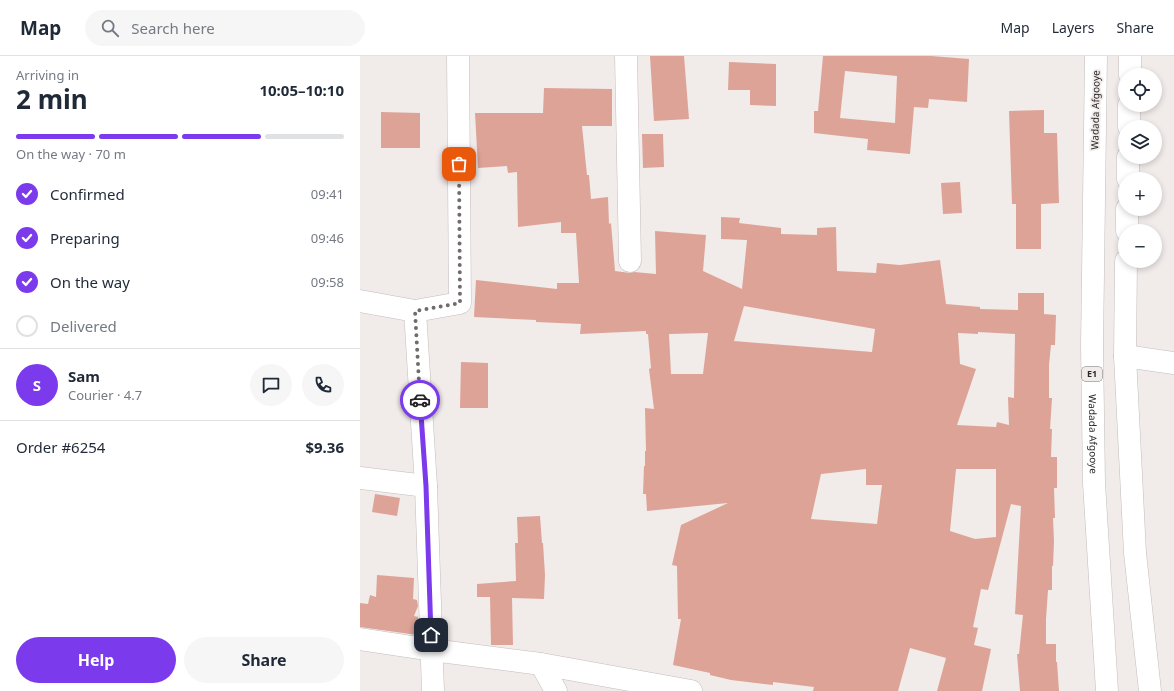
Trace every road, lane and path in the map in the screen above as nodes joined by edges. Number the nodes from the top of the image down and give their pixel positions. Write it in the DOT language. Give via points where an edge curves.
graph roads {
  1 [pos="458,56"];
  2 [pos="626,56"];
  3 [pos="1096,56"];
  4 [pos="1130,56"];
  5 [pos="1130,68"];
  6 [pos="630,261"];
  7 [pos="1126,268"];
  8 [pos="360,301"];
  9 [pos="415,311"];
  10 [pos="1124,356"];
  11 [pos="1174,363"];
  12 [pos="360,478"];
  13 [pos="426,486"];
  14 [pos="360,639"];
  15 [pos="432,650"];
  16 [pos="541,664"];
  17 [pos="433,691"];
  18 [pos="556,691"];
  19 [pos="691,691"];
  20 [pos="1107,691"];
  21 [pos="1150,691"];
  1 -- 9 [label="main road" via="460,303"];
  2 -- 6 [label="main road"];
  3 -- 20 [label="main road, Wadada Afgooye / E1" via="1092,346 1094,483"];
  4 -- 5 [label="main road"];
  7 -- 10 [label="main road"];
  8 -- 9 [label="main road"];
  9 -- 13 [label="main road"];
  10 -- 11 [label="main road"];
  10 -- 21 [label="main road" via="1135,553"];
  12 -- 13 [label="main road"];
  13 -- 15 [label="main road"];
  14 -- 15 [label="main road"];
  15 -- 16 [label="main road"];
  15 -- 17 [label="main road"];
  16 -- 18 [label="main road"];
  16 -- 19 [label="main road"];
}
